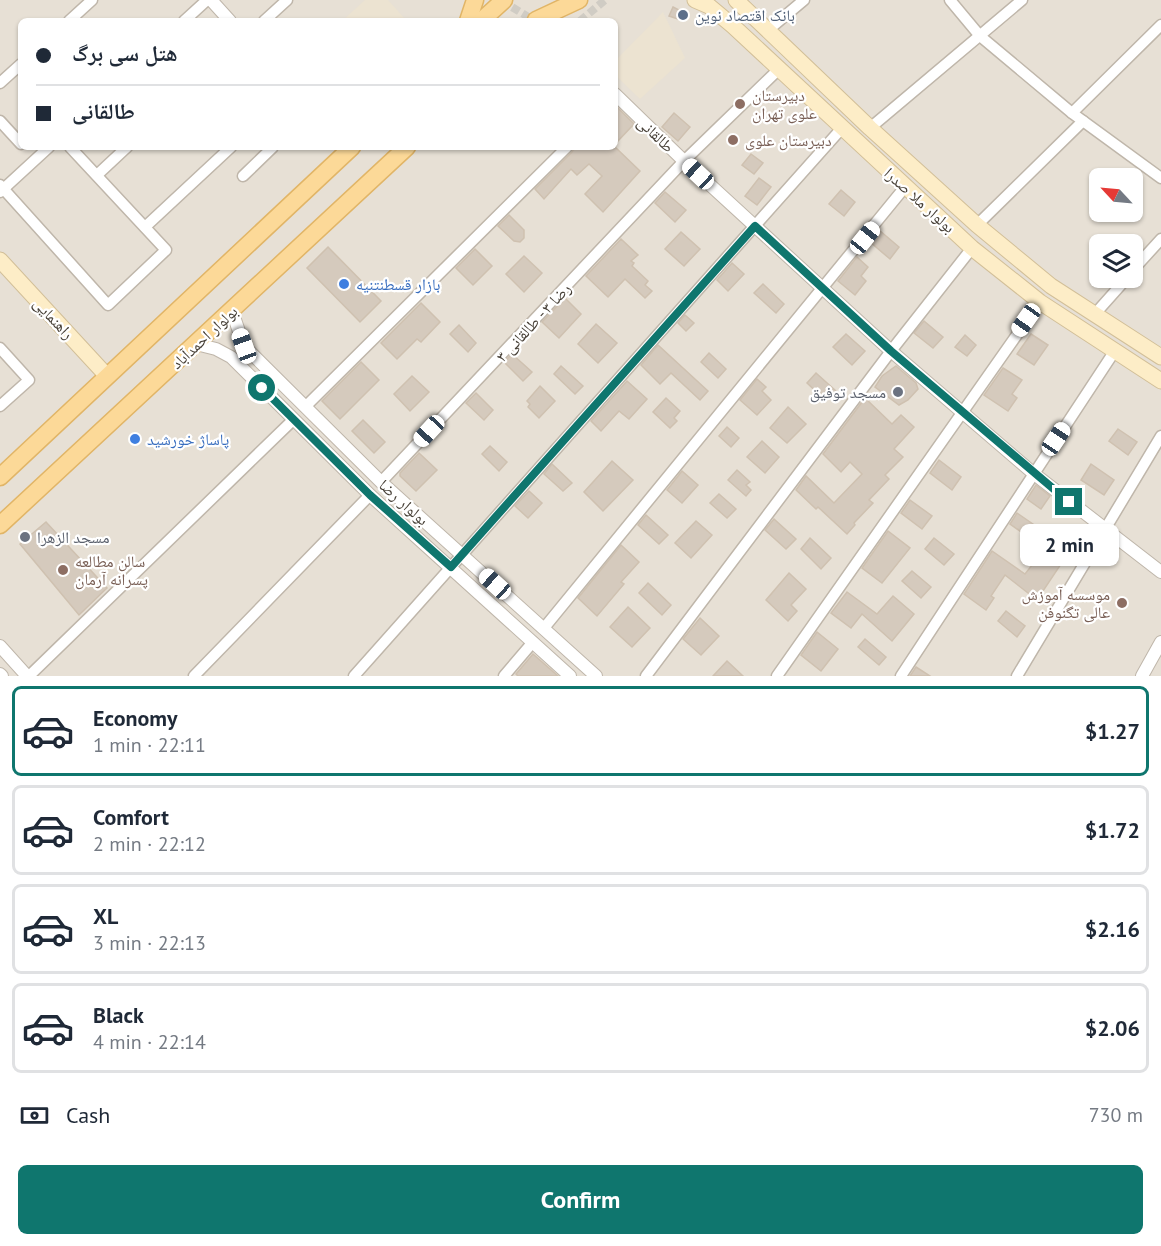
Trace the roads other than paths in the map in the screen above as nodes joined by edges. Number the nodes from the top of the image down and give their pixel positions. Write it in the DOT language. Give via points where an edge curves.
graph roads {
  1 [pos="92,0"];
  2 [pos="209,0"];
  3 [pos="287,0"];
  4 [pos="475,0"];
  5 [pos="504,0"];
  6 [pos="557,0"];
  7 [pos="579,0"];
  8 [pos="694,0"];
  9 [pos="736,0"];
  10 [pos="804,0"];
  11 [pos="950,0"];
  12 [pos="1022,0"];
  13 [pos="709,3"];
  14 [pos="72,18"];
  15 [pos="188,18"];
  16 [pos="227,18"];
  17 [pos="267,18"];
  18 [pos="469,18"];
  19 [pos="484,18"];
  20 [pos="538,18"];
  21 [pos="540,18"];
  22 [pos="1161,25"];
  23 [pos="767,31"];
  24 [pos="980,36"];
  25 [pos="18,67"];
  26 [pos="779,69"];
  27 [pos="0,83"];
  28 [pos="618,99"];
  29 [pos="1072,113"];
  30 [pos="0,121"];
  31 [pos="1083,121"];
  32 [pos="842,128"];
  33 [pos="870,128"];
  34 [pos="18,141"];
  35 [pos="26,150"];
  36 [pos="46,150"];
  37 [pos="73,150"];
  38 [pos="124,150"];
  39 [pos="228,150"];
  40 [pos="270,150"];
  41 [pos="346,150"];
  42 [pos="405,150"];
  43 [pos="564,150"];
  44 [pos="35,160"];
  45 [pos="684,161"];
  46 [pos="97,176"];
  47 [pos="243,176"];
  48 [pos="1161,178"];
  49 [pos="905,187"];
  50 [pos="1,188"];
  51 [pos="977,225"];
  52 [pos="755,226"];
  53 [pos="145,227"];
  54 [pos="1161,239"];
  55 [pos="972,248"];
  56 [pos="1143,259"];
  57 [pos="0,260"];
  58 [pos="824,288"];
  59 [pos="1118,288"];
  60 [pos="1040,302"];
  61 [pos="232,311"];
  62 [pos="1094,315"];
  63 [pos="196,344"];
  64 [pos="244,346"];
  65 [pos="0,348"];
  66 [pos="891,351"];
  67 [pos="1114,352"];
  68 [pos="231,357"];
  69 [pos="1161,357"];
  70 [pos="107,376"];
  71 [pos="1161,381"];
  72 [pos="0,406"];
  73 [pos="305,407"];
  74 [pos="961,412"];
  75 [pos="293,420"];
  76 [pos="1161,436"];
  77 [pos="1033,473"];
  78 [pos="0,477"];
  79 [pos="381,482"];
  80 [pos="370,495"];
  81 [pos="0,525"];
  82 [pos="1105,530"];
  83 [pos="463,554"];
  84 [pos="451,567"];
  85 [pos="1161,572"];
  86 [pos="544,628"];
  87 [pos="533,642"];
  88 [pos="1161,642"];
  89 [pos="0,646"];
  90 [pos="28,676"];
  91 [pos="194,676"];
  92 [pos="354,676"];
  93 [pos="504,676"];
  94 [pos="570,676"];
  95 [pos="596,676"];
  96 [pos="646,676"];
  97 [pos="777,676"];
  98 [pos="901,676"];
  99 [pos="1017,676"];
  100 [pos="1142,676"];
  1 -- 14 [label="street"];
  2 -- 15 [label="street"];
  2 -- 16 [label="street"];
  3 -- 17 [label="street"];
  4 -- 18 [label="main road"];
  5 -- 19 [label="main road"];
  6 -- 20 [label="main road"];
  7 -- 21 [label="main road"];
  8 -- 13 [label="main road, بولوار ملا صدرا"];
  9 -- 23 [label="main road, بولوار ملا صدرا"];
  10 -- 23 [label="street"];
  11 -- 24 [label="street"];
  12 -- 24 [label="street"];
  13 -- 26 [label="main road, بولوار ملا صدرا"];
  22 -- 29 [label="street"];
  23 -- 33 [label="main road, بولوار ملا صدرا"];
  24 -- 29 [label="street"];
  24 -- 33 [label="street"];
  25 -- 27 [label="street"];
  26 -- 32 [label="main road, بولوار ملا صدرا"];
  26 -- 45 [label="street, رضا ۳ - طالقانی ۳"];
  28 -- 45 [label="street, طالقانی"];
  29 -- 31 [label="street"];
  30 -- 34 [label="street"];
  31 -- 48 [label="street"];
  31 -- 51 [label="street"];
  32 -- 49 [label="main road, بولوار ملا صدرا"];
  32 -- 52 [label="street"];
  33 -- 51 [label="main road, بولوار ملا صدرا"];
  35 -- 44 [label="street"];
  36 -- 44 [label="street"];
  37 -- 46 [label="street"];
  38 -- 46 [label="street"];
  39 -- 53 [label="street"];
  40 -- 47 [label="street"];
  41 -- 70 [label="main road"];
  42 -- 61 [label="main road, بولوار احمدآباد"];
  43 -- 73 [label="street"];
  44 -- 50 [label="street"];
  45 -- 52 [label="street, طالقانی"];
  45 -- 79 [label="street, رضا ۳ - طالقانی ۳"];
  46 -- 53 [label="street"];
  49 -- 55 [label="main road, بولوار ملا صدرا"];
  49 -- 58 [label="street"];
  50 -- 53 [label="street" via="108,305 166,250"];
  51 -- 62 [label="main road, بولوار ملا صدرا" via="1051,286"];
  52 -- 58 [label="street, طالقانی"];
  52 -- 83 [label="street"];
  54 -- 56 [label="street"];
  55 -- 60 [label="main road, بولوار ملا صدرا"];
  55 -- 66 [label="street"];
  57 -- 70 [label="main road, راهنمایی"];
  58 -- 66 [label="street, طالقانی"];
  58 -- 86 [label="street"];
  59 -- 62 [label="street"];
  60 -- 67 [label="main road, بولوار ملا صدرا"];
  60 -- 74 [label="street"];
  61 -- 63 [label="main road, بولوار احمدآباد"];
  61 -- 64 [label="street, بولوار رضا"];
  62 -- 69 [label="main road, بولوار ملا صدرا"];
  63 -- 68 [label="street, بولوار رضا"];
  63 -- 81 [label="main road, بولوار احمدآباد"];
  64 -- 68 [label="street" via="231,348"];
  64 -- 73 [label="street, بولوار رضا"];
  65 -- 72 [label="street" via="29,380"];
  66 -- 74 [label="street, طالقانی"];
  66 -- 96 [label="street"];
  67 -- 71 [label="main road, بولوار ملا صدرا"];
  67 -- 77 [label="street"];
  68 -- 75 [label="street, بولوار رضا"];
  70 -- 78 [label="main road"];
  73 -- 79 [label="street, بولوار رضا"];
  74 -- 77 [label="street, طالقانی"];
  74 -- 97 [label="street"];
  75 -- 80 [label="street, بولوار رضا"];
  75 -- 90 [label="street"];
  76 -- 82 [label="street"];
  77 -- 82 [label="street, طالقانی"];
  77 -- 98 [label="street"];
  79 -- 83 [label="street, بولوار رضا"];
  80 -- 84 [label="street, بولوار رضا"];
  80 -- 91 [label="street"];
  82 -- 85 [label="street, طالقانی"];
  82 -- 99 [label="street"];
  83 -- 84 [label="street"];
  83 -- 86 [label="street, بولوار رضا"];
  84 -- 87 [label="street, بولوار رضا"];
  84 -- 92 [label="street"];
  86 -- 95 [label="street, بولوار رضا"];
  87 -- 93 [label="street"];
  87 -- 94 [label="street, بولوار رضا"];
  88 -- 100 [label="street"];
  89 -- 90 [label="street"];
}
